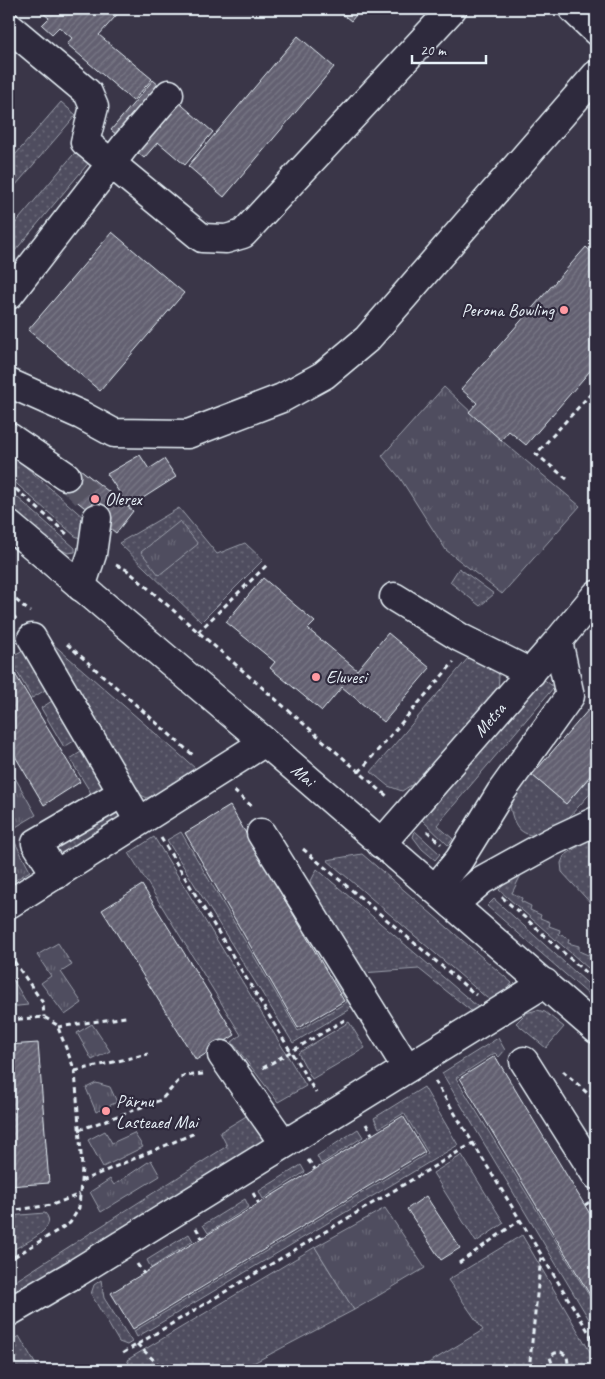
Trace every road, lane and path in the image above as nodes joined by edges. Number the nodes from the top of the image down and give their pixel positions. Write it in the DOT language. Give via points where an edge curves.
graph roads {
  1 [pos="452,9"];
  2 [pos="573,9"];
  3 [pos="9,27"];
  4 [pos="596,31"];
  5 [pos="596,75"];
  6 [pos="168,94"];
  7 [pos="112,163"];
  8 [pos="9,295"];
  9 [pos="9,383"];
  10 [pos="596,388"];
  11 [pos="9,437"];
  12 [pos="66,476"];
  13 [pos="568,479"];
  14 [pos="9,483"];
  15 [pos="98,518"];
  16 [pos="9,525"];
  17 [pos="92,554"];
  18 [pos="269,563"];
  19 [pos="81,586"];
  20 [pos="596,595"];
  21 [pos="394,598"];
  22 [pos="198,632"];
  23 [pos="32,638"];
  24 [pos="558,642"];
  25 [pos="471,643"];
  26 [pos="531,672"];
  27 [pos="265,742"];
  28 [pos="359,772"];
  29 [pos="122,793"];
  30 [pos="407,814"];
  31 [pos="143,819"];
  32 [pos="596,821"];
  33 [pos="261,833"];
  34 [pos="381,844"];
  35 [pos="458,860"];
  36 [pos="56,874"];
  37 [pos="482,880"];
  38 [pos="444,897"];
  39 [pos="9,904"];
  40 [pos="9,954"];
  41 [pos="596,982"];
  42 [pos="545,983"];
  43 [pos="368,1006"];
  44 [pos="44,1017"];
  45 [pos="126,1017"];
  46 [pos="9,1020"];
  47 [pos="58,1027"];
  48 [pos="596,1029"];
  49 [pos="291,1051"];
  50 [pos="148,1054"];
  51 [pos="524,1061"];
  52 [pos="414,1064"];
  53 [pos="232,1069"];
  54 [pos="75,1071"];
  55 [pos="330,1116"];
  56 [pos="79,1130"];
  57 [pos="195,1133"];
  58 [pos="472,1143"];
  59 [pos="284,1144"];
  60 [pos="596,1175"];
  61 [pos="81,1181"];
  62 [pos="80,1194"];
  63 [pos="9,1211"];
  64 [pos="520,1220"];
  65 [pos="541,1256"];
  66 [pos="9,1260"];
  67 [pos="458,1263"];
  68 [pos="9,1312"];
  69 [pos="137,1344"];
  70 [pos="596,1344"];
  71 [pos="123,1353"];
  72 [pos="565,1369"];
  73 [pos="164,1370"];
  74 [pos="529,1370"];
  1 -- 7 [label="street" via="243,234 226,239 202,238"];
  2 -- 4 [label="street"];
  3 -- 7 [label="street" via="88,93 94,107 85,142"];
  5 -- 9 [label="street" via="367,339 324,375 282,398 188,434 114,433"];
  6 -- 7 [label="street"];
  7 -- 8 [label="street"];
  10 -- 13 [label="path" via="536,454"];
  11 -- 12 [label="street"];
  14 -- 17 [label="path"];
  15 -- 17 [label="street"];
  16 -- 19 [label="street, Mai"];
  17 -- 19 [label="street"];
  17 -- 22 [label="path" via="127,570"];
  18 -- 22 [label="path"];
  19 -- 27 [label="street, Mai"];
  20 -- 24 [label="street, Metsa"];
  21 -- 25 [label="street"];
  22 -- 28 [label="path"];
  23 -- 29 [label="street"];
  24 -- 26 [label="street, Metsa"];
  24 -- 35 [label="street" via="570,696 501,792"];
  25 -- 26 [label="street"];
  25 -- 28 [label="path"];
  26 -- 30 [label="street, Metsa"];
  27 -- 31 [label="street"];
  27 -- 34 [label="street, Mai"];
  28 -- 30 [label="path"];
  29 -- 31 [label="street"];
  29 -- 36 [label="street" via="36,843"];
  30 -- 34 [label="street, Metsa"];
  30 -- 35 [label="path"];
  31 -- 36 [label="street"];
  31 -- 49 [label="path"];
  32 -- 37 [label="street"];
  33 -- 43 [label="street"];
  34 -- 38 [label="street, Mai"];
  35 -- 38 [label="street"];
  36 -- 39 [label="street"];
  37 -- 38 [label="street"];
  37 -- 41 [label="path"];
  38 -- 42 [label="street, Mai"];
  40 -- 44 [label="path" via="43,1003"];
  42 -- 48 [label="street, Mai"];
  42 -- 52 [label="street"];
  43 -- 49 [label="path"];
  43 -- 52 [label="street"];
  44 -- 46 [label="path"];
  44 -- 47 [label="path"];
  45 -- 47 [label="path"];
  47 -- 54 [label="path"];
  49 -- 53 [label="path"];
  49 -- 55 [label="path"];
  50 -- 54 [label="path"];
  51 -- 60 [label="street"];
  52 -- 55 [label="street"];
  52 -- 58 [label="path"];
  53 -- 56 [label="path" via="183,1076 162,1100"];
  53 -- 59 [label="street"];
  54 -- 56 [label="path"];
  55 -- 59 [label="street"];
  56 -- 61 [label="path"];
  57 -- 61 [label="path"];
  58 -- 64 [label="path"];
  58 -- 69 [label="path"];
  59 -- 68 [label="street"];
  61 -- 62 [label="path"];
  62 -- 63 [label="path" via="52,1205"];
  62 -- 66 [label="path" via="79,1208 70,1223"];
  64 -- 65 [label="path"];
  64 -- 67 [label="path"];
  65 -- 70 [label="path"];
  65 -- 74 [label="path"];
  69 -- 71 [label="path"];
  69 -- 73 [label="path"];
  72 -- 72 [label="path" via="567,1356 561,1352 554,1353 550,1357 551,1362 556,1368"];
}
